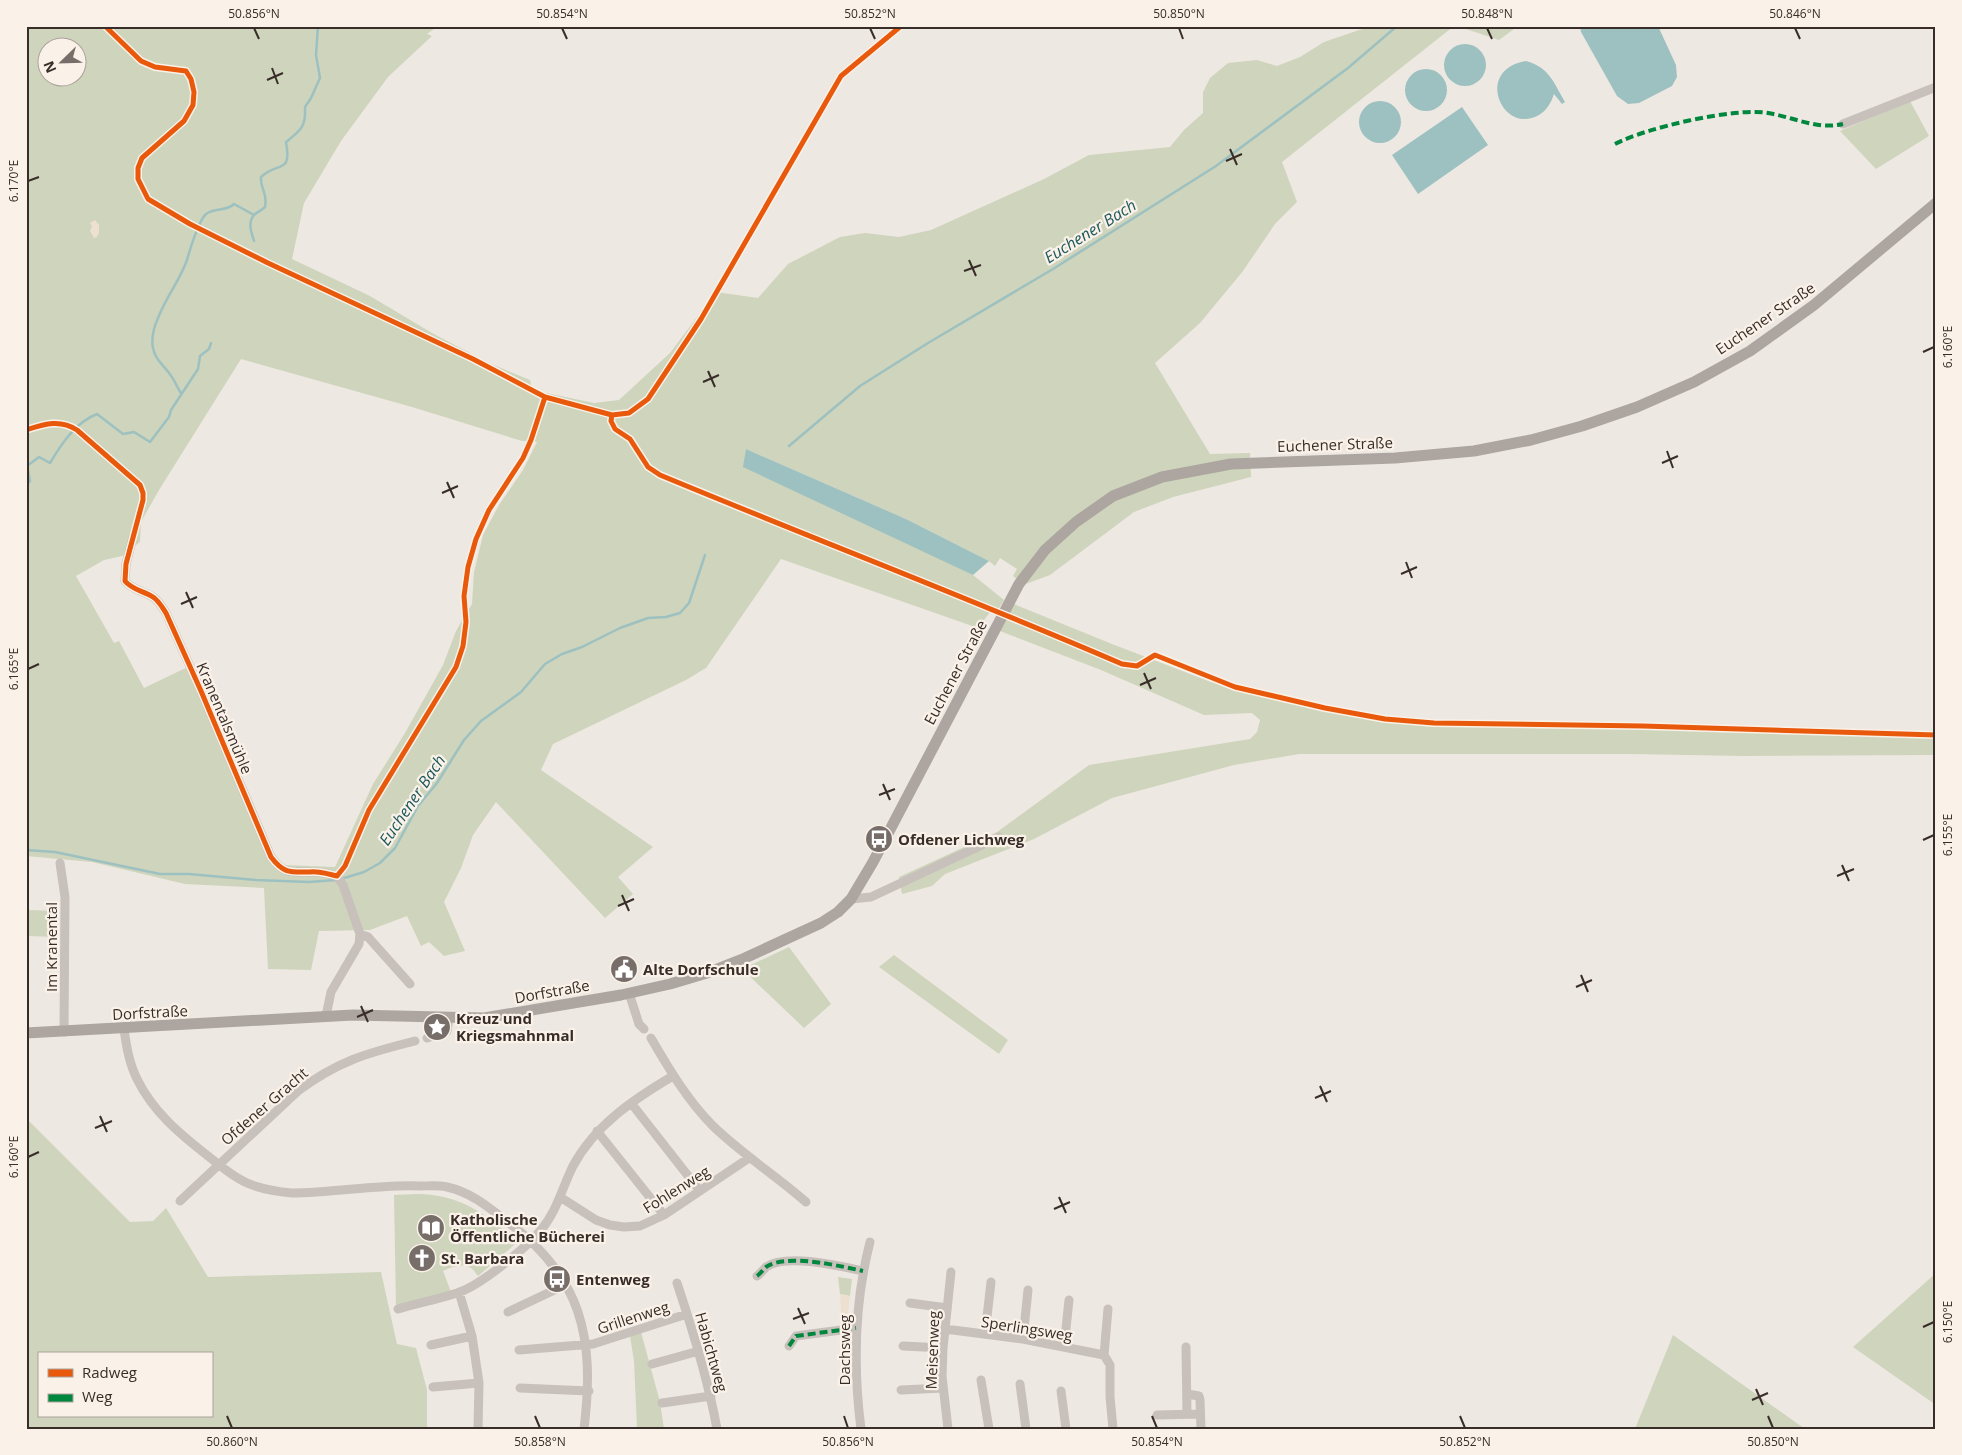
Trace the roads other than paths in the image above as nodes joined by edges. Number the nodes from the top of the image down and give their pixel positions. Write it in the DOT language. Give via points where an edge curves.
graph roads {
  1 [pos="1936,87"];
  2 [pos="1843,124"];
  3 [pos="1936,203"];
  4 [pos="133,537"];
  5 [pos="1000,837"];
  6 [pos="873,862"];
  7 [pos="60,863"];
  8 [pos="851,899"];
  9 [pos="360,934"];
  10 [pos="410,984"];
  11 [pos="629,993"];
  12 [pos="326,1016"];
  13 [pos="449,1018"];
  14 [pos="124,1028"];
  15 [pos="644,1029"];
  16 [pos="64,1032"];
  17 [pos="26,1033"];
  18 [pos="427,1038"];
  19 [pos="651,1038"];
  20 [pos="415,1041"];
  21 [pos="673,1076"];
  22 [pos="632,1103"];
  23 [pos="597,1131"];
  24 [pos="749,1158"];
  25 [pos="218,1164"];
  26 [pos="700,1191"];
  27 [pos="560,1197"];
  28 [pos="180,1201"];
  29 [pos="806,1202"];
  30 [pos="664,1215"];
  31 [pos="531,1241"];
  32 [pos="870,1242"];
  33 [pos="863,1271"];
  34 [pos="951,1272"];
  35 [pos="757,1276"];
  36 [pos="991,1282"];
  37 [pos="676,1283"];
  38 [pos="565,1285"];
  39 [pos="1028,1290"];
  40 [pos="460,1292"];
  41 [pos="1069,1300"];
  42 [pos="910,1303"];
  43 [pos="947,1308"];
  44 [pos="398,1309"];
  45 [pos="1108,1309"];
  46 [pos="508,1312"];
  47 [pos="687,1314"];
  48 [pos="856,1328"];
  49 [pos="945,1329"];
  50 [pos="985,1334"];
  51 [pos="472,1336"];
  52 [pos="1023,1339"];
  53 [pos="586,1343"];
  54 [pos="431,1344"];
  55 [pos="789,1346"];
  56 [pos="903,1346"];
  57 [pos="1064,1347"];
  58 [pos="1186,1347"];
  59 [pos="943,1348"];
  60 [pos="519,1350"];
  61 [pos="699,1351"];
  62 [pos="1104,1355"];
  63 [pos="652,1364"];
  64 [pos="981,1380"];
  65 [pos="479,1383"];
  66 [pos="1020,1384"];
  67 [pos="432,1387"];
  68 [pos="520,1388"];
  69 [pos="943,1388"];
  70 [pos="589,1390"];
  71 [pos="901,1390"];
  72 [pos="1062,1391"];
  73 [pos="1187,1394"];
  74 [pos="711,1396"];
  75 [pos="662,1403"];
  76 [pos="1187,1414"];
  77 [pos="1200,1414"];
  78 [pos="1157,1415"];
  79 [pos="478,1429"];
  80 [pos="584,1429"];
  81 [pos="717,1429"];
  82 [pos="861,1429"];
  83 [pos="948,1429"];
  84 [pos="989,1429"];
  85 [pos="1026,1429"];
  86 [pos="1066,1429"];
  87 [pos="1113,1429"];
  88 [pos="1201,1429"];
  1 -- 2 [label="street"];
  3 -- 6 [label="main road, Euchener Straße" via="1814,305 1750,351 1694,382 1627,410 1530,440 1474,450 1396,458 1231,464 1162,477 1113,496 1076,522 1045,550 1019,584"];
  4 -- 9 [label="street, Kranentalsmühle" via="125,581 154,598 166,613 271,858 286,871 337,876 343,884"];
  5 -- 8 [label="street" via="886,890"];
  6 -- 8 [label="main road, Dorfstraße"];
  7 -- 16 [label="street, Im Kranental" via="65,896"];
  8 -- 11 [label="main road, Dorfstraße" via="822,923 746,958 707,973"];
  9 -- 10 [label="street" via="368,938"];
  9 -- 12 [label="street" via="359,944 331,992"];
  11 -- 13 [label="main road, Dorfstraße" via="484,1018"];
  11 -- 15 [label="street" via="639,1024"];
  12 -- 13 [label="main road, Dorfstraße" via="390,1014"];
  12 -- 14 [label="main road, Dorfstraße"];
  13 -- 18 [label="street" via="447,1031"];
  14 -- 16 [label="main road, Dorfstraße"];
  14 -- 25 [label="street" via="126,1050 148,1098 177,1132"];
  16 -- 17 [label="main road, Dorfstraße"];
  19 -- 21 [label="street"];
  20 -- 25 [label="street, Ofdener Gracht" via="359,1056 312,1080"];
  21 -- 22 [label="street"];
  21 -- 24 [label="street" via="712,1124"];
  22 -- 23 [label="street"];
  22 -- 26 [label="street"];
  23 -- 27 [label="street" via="572,1167"];
  23 -- 30 [label="street"];
  24 -- 26 [label="street, Fohlenweg"];
  24 -- 29 [label="street"];
  25 -- 28 [label="street, Ofdener Gracht"];
  25 -- 31 [label="street" via="255,1186 280,1192 402,1184 446,1187 470,1195"];
  26 -- 30 [label="street, Fohlenweg"];
  27 -- 30 [label="street, Fohlenweg" via="610,1225 640,1226"];
  27 -- 31 [label="street" via="554,1211"];
  31 -- 38 [label="street"];
  31 -- 40 [label="street" via="492,1273"];
  32 -- 33 [label="street, Dachsweg"];
  33 -- 35 [label="street" via="789,1261 766,1267"];
  33 -- 48 [label="street, Dachsweg"];
  34 -- 43 [label="street, Meisenweg"];
  36 -- 50 [label="street"];
  37 -- 47 [label="street, Habichtweg"];
  38 -- 46 [label="street"];
  38 -- 53 [label="street" via="581,1318"];
  39 -- 52 [label="street"];
  40 -- 44 [label="street"];
  40 -- 51 [label="street"];
  41 -- 57 [label="street"];
  42 -- 43 [label="street"];
  43 -- 49 [label="street, Meisenweg"];
  45 -- 62 [label="street"];
  47 -- 53 [label="street, Grillenweg" via="593,1344"];
  47 -- 61 [label="street, Habichtweg"];
  48 -- 55 [label="street" via="796,1336"];
  48 -- 82 [label="street, Dachsweg"];
  49 -- 50 [label="street, Sperlingsweg"];
  49 -- 59 [label="street, Meisenweg"];
  50 -- 52 [label="street, Sperlingsweg"];
  51 -- 54 [label="street"];
  51 -- 65 [label="street"];
  52 -- 57 [label="street, Sperlingsweg"];
  53 -- 60 [label="street, Grillenweg"];
  53 -- 70 [label="street"];
  56 -- 59 [label="street"];
  57 -- 62 [label="street, Sperlingsweg"];
  58 -- 73 [label="street"];
  59 -- 69 [label="street, Meisenweg"];
  61 -- 63 [label="street"];
  61 -- 74 [label="street, Habichtweg"];
  62 -- 87 [label="street" via="1110,1365"];
  64 -- 84 [label="street"];
  65 -- 67 [label="street"];
  65 -- 79 [label="street"];
  66 -- 85 [label="street"];
  68 -- 70 [label="street"];
  69 -- 71 [label="street"];
  69 -- 83 [label="street, Meisenweg"];
  70 -- 80 [label="street"];
  72 -- 86 [label="street"];
  73 -- 76 [label="street"];
  73 -- 77 [label="street" via="1199,1396"];
  74 -- 75 [label="street"];
  74 -- 81 [label="street, Habichtweg"];
  76 -- 77 [label="street"];
  76 -- 78 [label="street"];
  77 -- 88 [label="street"];
}
